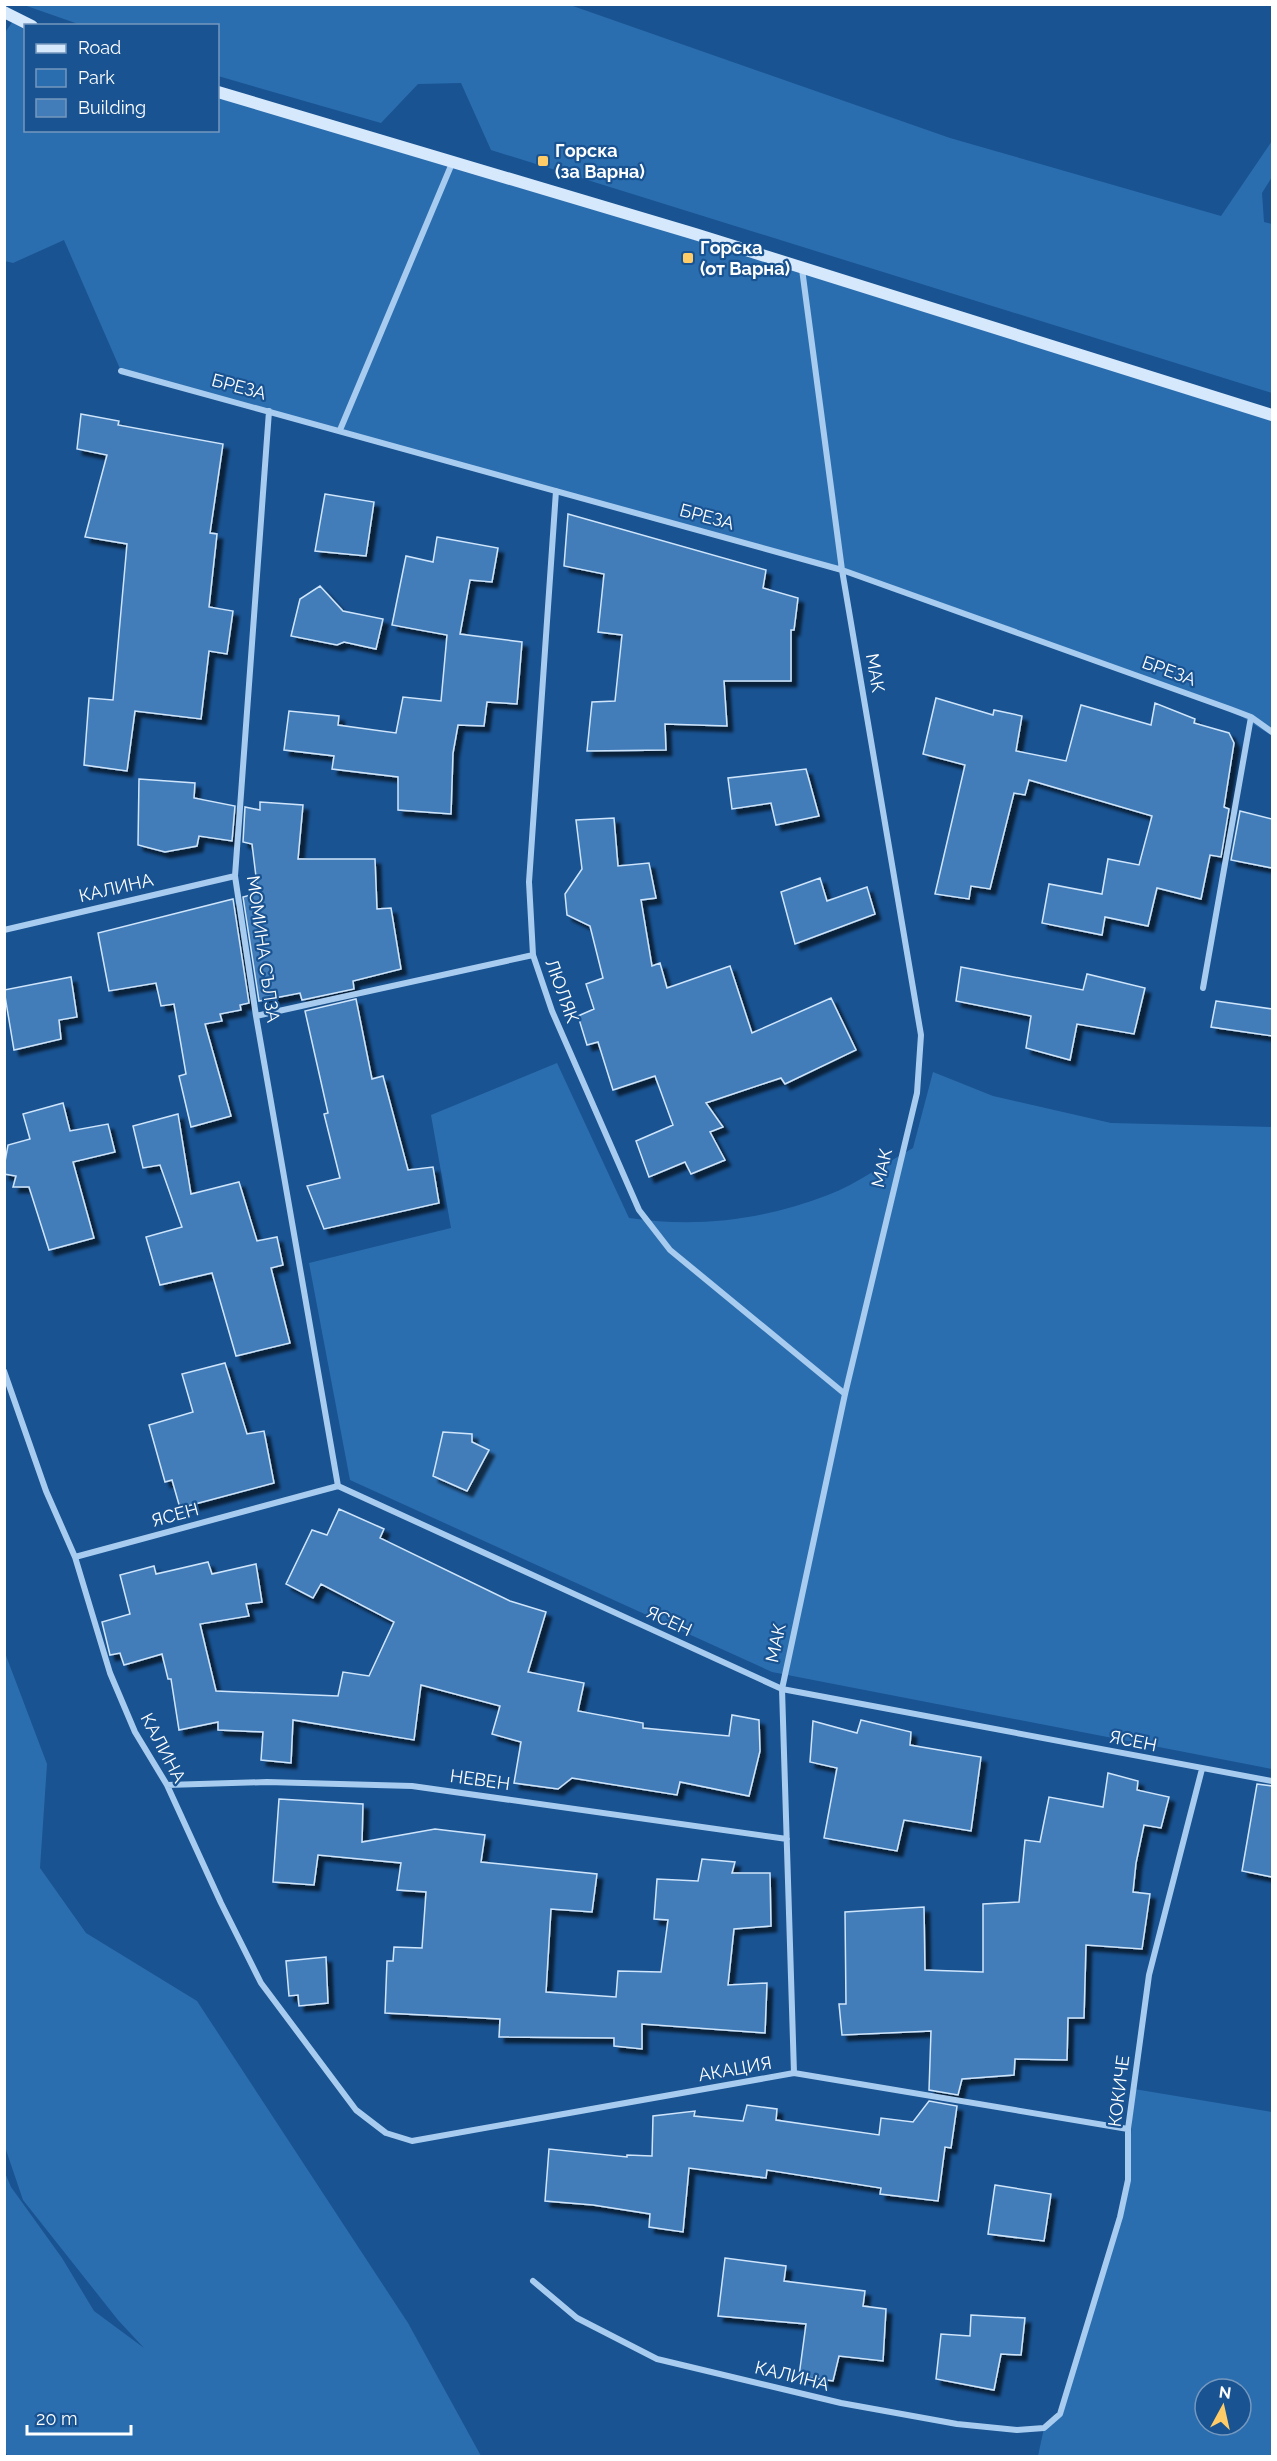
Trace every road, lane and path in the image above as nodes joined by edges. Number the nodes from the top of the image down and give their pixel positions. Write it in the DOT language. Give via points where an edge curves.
graph roads {
  1 [pos="4,12"];
  2 [pos="28,24"];
  3 [pos="219,92"];
  4 [pos="453,161"];
  5 [pos="802,269"];
  6 [pos="121,371"];
  7 [pos="269,411"];
  8 [pos="1272,415"];
  9 [pos="340,430"];
  10 [pos="556,491"];
  11 [pos="842,570"];
  12 [pos="1251,717"];
  13 [pos="1272,732"];
  14 [pos="235,876"];
  15 [pos="4,930"];
  16 [pos="533,955"];
  17 [pos="1203,988"];
  18 [pos="256,1016"];
  19 [pos="4,1371"];
  20 [pos="845,1394"];
  21 [pos="338,1486"];
  22 [pos="75,1557"];
  23 [pos="782,1689"];
  24 [pos="1202,1769"];
  25 [pos="1272,1781"];
  26 [pos="167,1785"];
  27 [pos="787,1839"];
  28 [pos="794,2073"];
  29 [pos="356,2110"];
  30 [pos="1128,2129"];
  31 [pos="534,2282"];
  32 [pos="1060,2414"];
  1 -- 2 [label="street"];
  3 -- 4 [label="street"];
  4 -- 5 [label="street"];
  4 -- 9 [label="street"];
  5 -- 8 [label="street"];
  5 -- 11 [label="street, МАК"];
  6 -- 7 [label="street, БРЕЗА"];
  7 -- 9 [label="street, БРЕЗА"];
  7 -- 14 [label="street, МОМИНА СЪЛЗА"];
  9 -- 10 [label="street, БРЕЗА"];
  10 -- 11 [label="street, БРЕЗА"];
  10 -- 16 [label="street, ЛЮЛЯК" via="529,882"];
  11 -- 12 [label="street, БРЕЗА"];
  11 -- 20 [label="street, МАК" via="921,1035 917,1093"];
  12 -- 13 [label="street, БРЕЗА"];
  12 -- 17 [label="street"];
  14 -- 15 [label="street, КАЛИНА"];
  14 -- 18 [label="street, МОМИНА СЪЛЗА"];
  16 -- 18 [label="street"];
  16 -- 20 [label="street, ЛЮЛЯК" via="552,1011 639,1210 670,1250"];
  18 -- 21 [label="street, МОМИНА СЪЛЗА"];
  19 -- 22 [label="street, КАЛИНА" via="46,1491"];
  20 -- 23 [label="street, МАК"];
  21 -- 22 [label="street, ЯСЕН"];
  21 -- 23 [label="street, ЯСЕН"];
  22 -- 26 [label="street, КАЛИНА" via="110,1673 135,1732"];
  23 -- 24 [label="street, ЯСЕН"];
  23 -- 27 [label="street, МАК"];
  24 -- 25 [label="street, ЯСЕН"];
  24 -- 30 [label="street, КОКИЧЕ" via="1149,1975"];
  26 -- 27 [label="street, НЕВЕН" via="412,1785"];
  26 -- 29 [label="street, КАЛИНА" via="261,1983"];
  27 -- 28 [label="street, МАК"];
  28 -- 29 [label="street, АКАЦИЯ" via="412,2141 386,2133"];
  28 -- 30 [label="street, АКАЦИЯ"];
  30 -- 32 [label="street, КОКИЧЕ" via="1128,2180 1122,2208"];
  31 -- 32 [label="street, КАЛИНА" via="577,2318 657,2359 841,2403 957,2424 1017,2430 1044,2428"];
}
